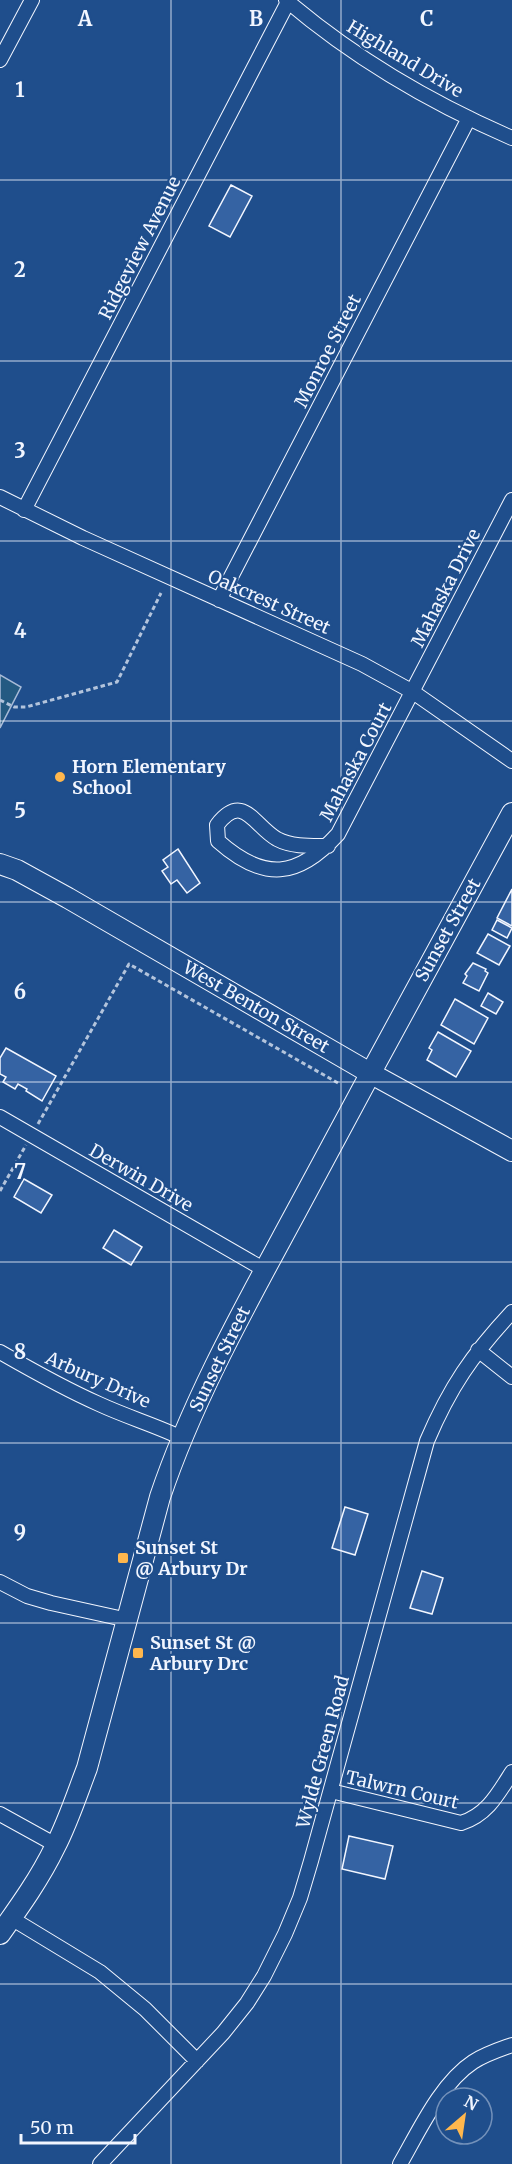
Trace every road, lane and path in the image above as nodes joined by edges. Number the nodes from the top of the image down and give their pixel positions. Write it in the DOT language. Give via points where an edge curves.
graph roads {
  1 [pos="33,0"];
  2 [pos="287,1"];
  3 [pos="0,60"];
  4 [pos="469,118"];
  5 [pos="512,138"];
  6 [pos="0,497"];
  7 [pos="512,501"];
  8 [pos="24,510"];
  9 [pos="161,593"];
  10 [pos="219,600"];
  11 [pos="413,692"];
  12 [pos="0,700"];
  13 [pos="512,761"];
  14 [pos="512,813"];
  15 [pos="328,846"];
  16 [pos="0,864"];
  17 [pos="370,1073"];
  18 [pos="338,1083"];
  19 [pos="0,1117"];
  20 [pos="38,1125"];
  21 [pos="27,1143"];
  22 [pos="512,1151"];
  23 [pos="0,1191"];
  24 [pos="265,1270"];
  25 [pos="512,1312"];
  26 [pos="478,1350"];
  27 [pos="0,1352"];
  28 [pos="512,1377"];
  29 [pos="182,1438"];
  30 [pos="0,1582"];
  31 [pos="128,1620"];
  32 [pos="512,1772"];
  33 [pos="331,1791"];
  34 [pos="0,1814"];
  35 [pos="56,1845"];
  36 [pos="11,1918"];
  37 [pos="0,1935"];
  38 [pos="512,2045"];
  39 [pos="197,2061"];
  40 [pos="100,2164"];
  41 [pos="400,2164"];
  1 -- 3 [label="street"];
  2 -- 4 [label="street, Highland Drive" via="369,61"];
  2 -- 8 [label="street, Ridgeview Avenue"];
  4 -- 5 [label="street, Highland Drive"];
  4 -- 10 [label="street, Monroe Street"];
  6 -- 8 [label="street, Oakcrest Street"];
  7 -- 11 [label="street, Mahaska Drive"];
  8 -- 10 [label="street, Oakcrest Street"];
  9 -- 12 [label="path" via="117,682 26,707 14,707"];
  10 -- 11 [label="street, Oakcrest Street" via="362,664"];
  11 -- 13 [label="street, Oakcrest Street"];
  11 -- 15 [label="street, Mahaska Court" via="347,820"];
  14 -- 17 [label="street, Sunset Street"];
  15 -- 15 [label="street, Mahaska Court" via="288,844 242,811 231,811 217,825 218,841 262,867 287,869 302,865"];
  16 -- 17 [label="street, West Benton Street" via="96,914"];
  17 -- 22 [label="street, West Benton Street"];
  17 -- 24 [label="street, Sunset Street"];
  18 -- 20 [label="path" via="129,964"];
  19 -- 24 [label="street, Derwin Drive"];
  21 -- 23 [label="path"];
  24 -- 29 [label="street, Sunset Street"];
  25 -- 26 [label="street, Wylde Green Road"];
  26 -- 28 [label="street"];
  26 -- 33 [label="street, Wylde Green Road" via="456,1381 427,1441"];
  27 -- 29 [label="street, Arbury Drive" via="59,1386"];
  29 -- 31 [label="street, Sunset Street" via="160,1497"];
  30 -- 31 [label="street" via="27,1596"];
  31 -- 35 [label="street, Sunset Street" via="87,1768"];
  32 -- 33 [label="street, Talwrn Court" via="486,1809 461,1823"];
  33 -- 39 [label="street, Wylde Green Road" via="300,1898 264,1976 223,2033"];
  34 -- 35 [label="street"];
  35 -- 36 [label="street, Sunset Street"];
  36 -- 37 [label="street, Sunset Street"];
  36 -- 39 [label="street" via="100,1972 145,2009"];
  38 -- 41 [label="street" via="472,2062 458,2074"];
  39 -- 40 [label="street, Wylde Green Road"];
}
